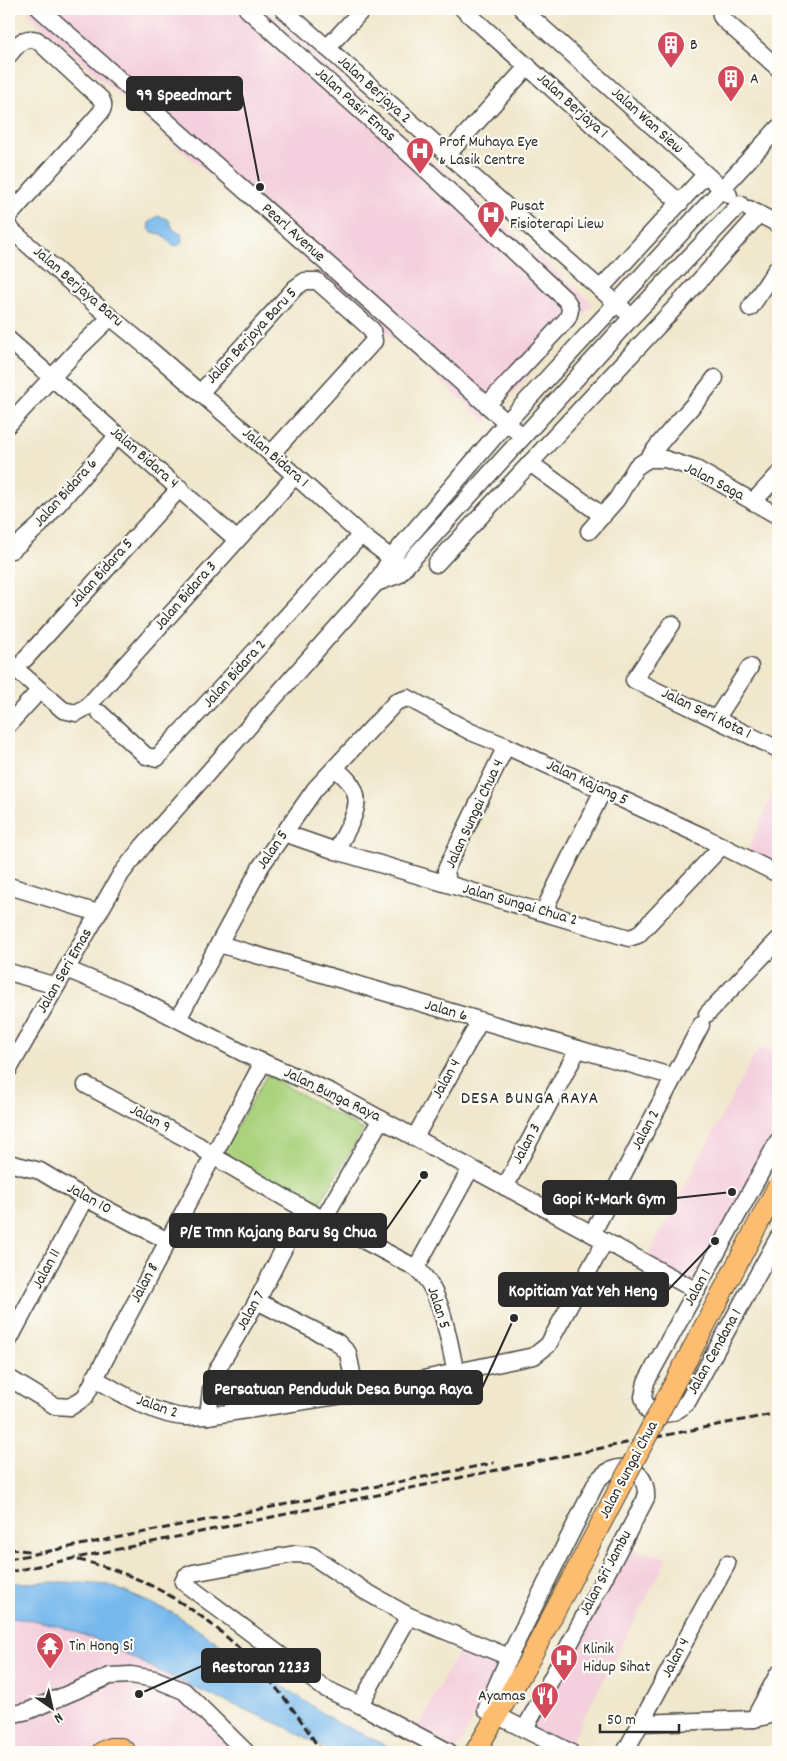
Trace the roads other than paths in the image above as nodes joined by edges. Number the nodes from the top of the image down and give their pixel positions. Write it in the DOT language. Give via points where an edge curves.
graph roads {
  1 [pos="40,9"];
  2 [pos="247,9"];
  3 [pos="283,9"];
  4 [pos="362,9"];
  5 [pos="463,9"];
  6 [pos="721,9"];
  7 [pos="530,12"];
  8 [pos="54,21"];
  9 [pos="37,40"];
  10 [pos="327,48"];
  11 [pos="9,55"];
  12 [pos="528,66"];
  13 [pos="778,68"];
  14 [pos="778,128"];
  15 [pos="447,155"];
  16 [pos="705,175"];
  17 [pos="722,190"];
  18 [pos="680,203"];
  19 [pos="740,204"];
  20 [pos="759,214"];
  21 [pos="9,216"];
  22 [pos="778,224"];
  23 [pos="9,228"];
  24 [pos="778,266"];
  25 [pos="600,289"];
  26 [pos="616,303"];
  27 [pos="750,308"];
  28 [pos="111,317"];
  29 [pos="632,317"];
  30 [pos="9,340"];
  31 [pos="147,347"];
  32 [pos="52,377"];
  33 [pos="715,378"];
  34 [pos="200,393"];
  35 [pos="487,404"];
  36 [pos="507,422"];
  37 [pos="9,424"];
  38 [pos="118,435"];
  39 [pos="523,437"];
  40 [pos="271,454"];
  41 [pos="648,459"];
  42 [pos="530,463"];
  43 [pos="778,475"];
  44 [pos="295,476"];
  45 [pos="180,488"];
  46 [pos="753,502"];
  47 [pos="603,516"];
  48 [pos="778,516"];
  49 [pos="589,531"];
  50 [pos="361,535"];
  51 [pos="236,539"];
  52 [pos="12,550"];
  53 [pos="391,558"];
  54 [pos="436,564"];
  55 [pos="404,568"];
  56 [pos="376,583"];
  57 [pos="672,624"];
  58 [pos="25,659"];
  59 [pos="9,663"];
  60 [pos="750,667"];
  61 [pos="40,691"];
  62 [pos="396,702"];
  63 [pos="100,713"];
  64 [pos="716,719"];
  65 [pos="9,724"];
  66 [pos="506,746"];
  67 [pos="778,749"];
  68 [pos="335,768"];
  69 [pos="603,790"];
  70 [pos="284,833"];
  71 [pos="722,846"];
  72 [pos="336,851"];
  73 [pos="778,874"];
  74 [pos="448,883"];
  75 [pos="9,886"];
  76 [pos="98,913"];
  77 [pos="549,914"];
  78 [pos="778,940"];
  79 [pos="219,944"];
  80 [pos="66,969"];
  81 [pos="9,972"];
  82 [pos="56,986"];
  83 [pos="178,1019"];
  84 [pos="480,1021"];
  85 [pos="578,1049"];
  86 [pos="263,1062"];
  87 [pos="10,1065"];
  88 [pos="674,1078"];
  89 [pos="86,1085"];
  90 [pos="381,1119"];
  91 [pos="414,1137"];
  92 [pos="778,1141"];
  93 [pos="213,1156"];
  94 [pos="9,1163"];
  95 [pos="472,1168"];
  96 [pos="778,1186"];
  97 [pos="505,1187"];
  98 [pos="85,1198"];
  99 [pos="304,1209"];
  100 [pos="323,1220"];
  101 [pos="598,1238"];
  102 [pos="778,1238"];
  103 [pos="168,1241"];
  104 [pos="416,1268"];
  105 [pos="697,1291"];
  106 [pos="257,1301"];
  107 [pos="9,1340"];
  108 [pos="456,1373"];
  109 [pos="9,1378"];
  110 [pos="94,1378"];
  111 [pos="646,1382"];
  112 [pos="356,1393"];
  113 [pos="208,1416"];
  114 [pos="727,1564"];
  115 [pos="409,1616"];
  116 [pos="516,1663"];
  117 [pos="778,1674"];
  118 [pos="360,1705"];
  119 [pos="778,1709"];
  120 [pos="9,1715"];
  121 [pos="497,1715"];
  122 [pos="754,1719"];
  123 [pos="641,1723"];
  124 [pos="525,1729"];
  125 [pos="124,1750"];
  126 [pos="102,1752"];
  127 [pos="246,1752"];
  128 [pos="449,1752"];
  129 [pos="475,1752"];
  130 [pos="570,1752"];
  131 [pos="625,1752"];
  1 -- 8 [label="street, Pearl Avenue"];
  2 -- 35 [label="street, Jalan Pasir Emas" via="418,162 570,305 567,319"];
  3 -- 10 [label="street, Jalan Berjaya 2"];
  4 -- 10 [label="street"];
  5 -- 12 [label="street, Jalan Berjaya 1"];
  6 -- 13 [label="street" via="724,20"];
  7 -- 16 [label="street, Jalan Wan Siew"];
  8 -- 9 [label="street"];
  8 -- 35 [label="street, Pearl Avenue"];
  9 -- 11 [label="street" via="20,42"];
  9 -- 21 [label="street" via="100,99 104,107"];
  10 -- 15 [label="street, Jalan Berjaya 2"];
  12 -- 15 [label="street"];
  12 -- 18 [label="street, Jalan Berjaya 1"];
  14 -- 17 [label="street, Jalan Seri Emas"];
  15 -- 25 [label="street, Jalan Berjaya 2"];
  16 -- 17 [label="street, Jalan Wan Siew"];
  16 -- 18 [label="street"];
  17 -- 19 [label="street, Jalan Wan Siew"];
  17 -- 26 [label="street, Jalan Seri Emas"];
  18 -- 25 [label="street"];
  19 -- 20 [label="street, Jalan Wan Siew"];
  19 -- 29 [label="street"];
  20 -- 22 [label="street, Jalan Wan Siew"];
  20 -- 42 [label="street"];
  23 -- 28 [label="street, Jalan Berjaya Baru"];
  24 -- 27 [label="street"];
  25 -- 26 [label="street, Jalan Berjaya 2"];
  26 -- 29 [label="street, Jalan Berjaya 2"];
  26 -- 36 [label="street, Jalan Seri Emas"];
  28 -- 31 [label="street, Jalan Berjaya Baru"];
  28 -- 32 [label="street"];
  29 -- 39 [label="street"];
  30 -- 32 [label="street, Jalan Bidara 4"];
  31 -- 34 [label="street, Jalan Bidara 1"];
  32 -- 37 [label="street"];
  32 -- 38 [label="street, Jalan Bidara 4"];
  33 -- 41 [label="street"];
  34 -- 40 [label="street, Jalan Bidara 1"];
  34 -- 40 [label="street, Jalan Berjaya Baru 5" via="295,288 306,280 317,281 372,330 374,341"];
  35 -- 36 [label="street, Pearl Avenue"];
  36 -- 39 [label="street, Pearl Avenue"];
  36 -- 53 [label="street, Jalan Seri Emas"];
  38 -- 45 [label="street, Jalan Bidara 4"];
  38 -- 52 [label="street, Jalan Bidara 6" via="40,525"];
  39 -- 55 [label="street"];
  40 -- 44 [label="street, Jalan Bidara 1"];
  41 -- 46 [label="street, Jalan Saga" via="665,459 696,469"];
  41 -- 47 [label="street" via="636,467"];
  42 -- 47 [label="street"];
  42 -- 54 [label="street"];
  43 -- 46 [label="street, Jalan Saga"];
  44 -- 50 [label="street, Jalan Bidara 1"];
  44 -- 51 [label="street, Jalan Bidara 3"];
  45 -- 51 [label="street, Jalan Bidara 4"];
  45 -- 58 [label="street, Jalan Bidara 5"];
  46 -- 48 [label="street, Jalan Saga"];
  47 -- 49 [label="street"];
  50 -- 53 [label="street, Jalan Bidara 1"];
  50 -- 63 [label="street, Jalan Bidara 2" via="157,758 146,756"];
  51 -- 61 [label="street, Jalan Bidara 3" via="87,707 76,713 63,710"];
  53 -- 55 [label="street, Jalan Bidara 1"];
  53 -- 56 [label="street, Jalan Seri Emas"];
  55 -- 56 [label="street" via="398,575"];
  56 -- 76 [label="street, Jalan Seri Emas" via="143,846 121,874"];
  57 -- 64 [label="street, Jalan Seri Kota 1" via="634,680"];
  59 -- 61 [label="street"];
  60 -- 64 [label="street"];
  61 -- 65 [label="street"];
  62 -- 66 [label="street, Jalan Kajang 5" via="408,698 471,732"];
  62 -- 68 [label="street, Jalan 5"];
  64 -- 67 [label="street, Jalan Seri Kota 1"];
  66 -- 69 [label="street, Jalan Kajang 5"];
  66 -- 74 [label="street, Jalan Sungai Chua 4" via="446,870"];
  68 -- 70 [label="street, Jalan 5" via="315,789"];
  68 -- 72 [label="street" via="352,785 357,796 356,807"];
  69 -- 71 [label="street, Jalan Kajang 5"];
  69 -- 77 [label="street" via="547,904"];
  70 -- 72 [label="street, Jalan Sungai Chua 2"];
  70 -- 79 [label="street, Jalan 5" via="261,866"];
  71 -- 73 [label="street, Jalan Kajang 5"];
  71 -- 77 [label="street, Jalan Sungai Chua 2" via="638,935 630,938"];
  72 -- 74 [label="street, Jalan Sungai Chua 2"];
  74 -- 77 [label="street, Jalan Sungai Chua 2"];
  75 -- 76 [label="street"];
  76 -- 80 [label="street, Jalan Seri Emas"];
  78 -- 88 [label="street, Jalan 2" via="704,1019"];
  79 -- 83 [label="street, Jalan 5"];
  79 -- 84 [label="street, Jalan 6"];
  80 -- 82 [label="street, Jalan Seri Emas"];
  80 -- 83 [label="street, Jalan Bunga Raya"];
  81 -- 82 [label="street"];
  82 -- 87 [label="street, Jalan Seri Emas"];
  83 -- 86 [label="street, Jalan Bunga Raya"];
  84 -- 85 [label="street, Jalan 6"];
  84 -- 91 [label="street, Jalan 4"];
  85 -- 88 [label="street, Jalan 6"];
  85 -- 97 [label="street, Jalan 3"];
  86 -- 90 [label="street, Jalan Bunga Raya" via="331,1092"];
  86 -- 93 [label="street, Jalan 8"];
  88 -- 101 [label="street, Jalan 2"];
  89 -- 93 [label="street, Jalan 9"];
  90 -- 91 [label="street, Jalan Bunga Raya"];
  90 -- 100 [label="street"];
  91 -- 95 [label="street, Jalan Bunga Raya"];
  92 -- 105 [label="street, Jalan 1"];
  93 -- 99 [label="street, Jalan 5"];
  93 -- 103 [label="street, Jalan 8"];
  94 -- 98 [label="street, Jalan 10" via="40,1171"];
  95 -- 97 [label="street, Jalan Bunga Raya"];
  95 -- 104 [label="street"];
  96 -- 116 [label="main road, Jalan Sungai Chua, bridge"];
  97 -- 101 [label="street, Jalan Bunga Raya"];
  98 -- 103 [label="street, Jalan 10"];
  98 -- 107 [label="street, Jalan 11"];
  99 -- 100 [label="street, Jalan 5"];
  99 -- 106 [label="street, Jalan 7"];
  100 -- 104 [label="street, Jalan 5"];
  101 -- 105 [label="street, Jalan Bunga Raya"];
  101 -- 108 [label="street, Jalan 2" via="548,1345 534,1356"];
  102 -- 111 [label="street, Jalan Cendana 1" via="688,1401 673,1413 660,1414 648,1410 643,1397"];
  103 -- 110 [label="street, Jalan 8"];
  104 -- 108 [label="street, Jalan 5" via="429,1280 438,1300"];
  105 -- 111 [label="street, Jalan 1"];
  106 -- 112 [label="street" via="337,1342 348,1353"];
  106 -- 113 [label="street, Jalan 7" via="217,1370"];
  108 -- 112 [label="street, Jalan 2"];
  109 -- 110 [label="street, Jalan 8" via="55,1406 70,1407 84,1398"];
  110 -- 113 [label="street, Jalan 2" via="167,1414"];
  112 -- 113 [label="street, Jalan 2"];
  114 -- 123 [label="street, Jalan 4"];
  115 -- 116 [label="street"];
  115 -- 118 [label="street"];
  115 -- 118 [label="street" via="311,1555 186,1576 183,1582 324,1688"];
  116 -- 121 [label="main road, Jalan Sungai Chua"];
  116 -- 124 [label="street, Jalan Sri Jambu" via="597,1481 610,1469 630,1469 644,1480 646,1498"];
  117 -- 122 [label="street"];
  118 -- 128 [label="street"];
  119 -- 122 [label="street"];
  120 -- 127 [label="street" via="28,1711 110,1676 132,1675 155,1679 184,1691"];
  121 -- 124 [label="street"];
  121 -- 129 [label="main road, Jalan Sungai Chua"];
  122 -- 123 [label="street"];
  123 -- 131 [label="street, Jalan 4"];
  124 -- 130 [label="street"];
  125 -- 126 [label="main road" via="110,1748"];
}
